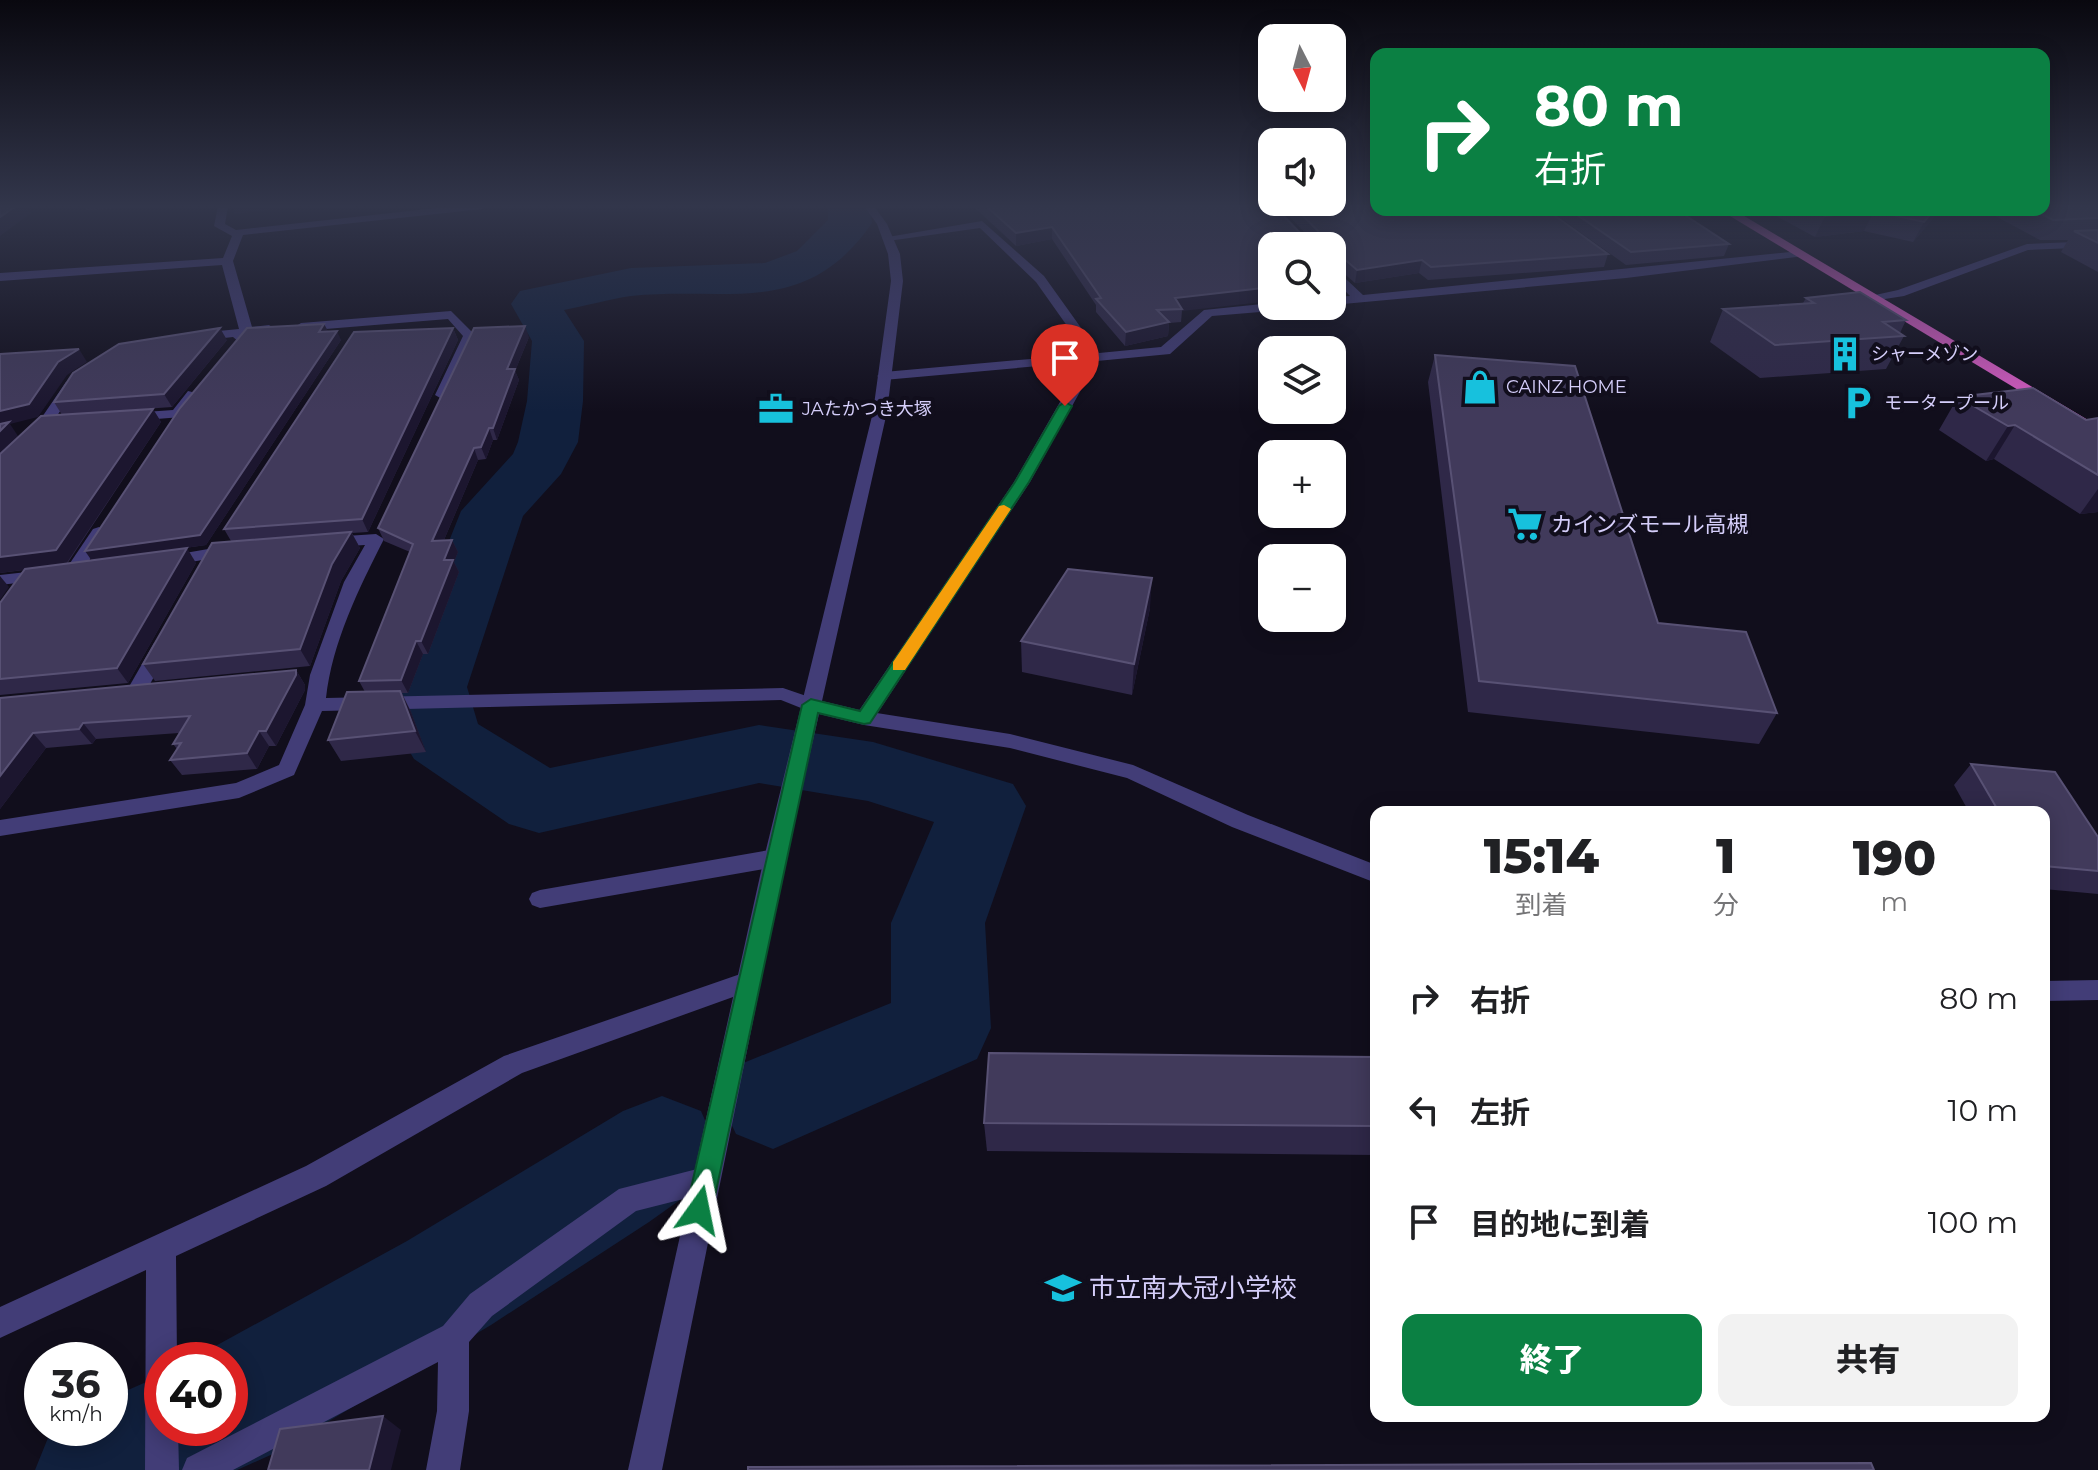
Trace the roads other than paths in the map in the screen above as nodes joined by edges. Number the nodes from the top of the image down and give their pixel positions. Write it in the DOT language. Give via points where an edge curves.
graph roads {
  1 [pos="34,275"];
  2 [pos="231,275"];
  3 [pos="896,275"];
  4 [pos="1035,275"];
  5 [pos="1620,275"];
  6 [pos="1834,275"];
  7 [pos="1951,275"];
  8 [pos="0,277"];
  9 [pos="1346,284"];
  10 [pos="1872,297"];
  11 [pos="1360,299"];
  12 [pos="1346,300"];
  13 [pos="1258,308"];
  14 [pos="246,330"];
  15 [pos="184,340"];
  16 [pos="227,354"];
  17 [pos="1094,355"];
  18 [pos="86,372"];
  19 [pos="884,376"];
  20 [pos="207,378"];
  21 [pos="436,408"];
  22 [pos="119,418"];
  23 [pos="53,423"];
  24 [pos="15,430"];
  25 [pos="2098,433"];
  26 [pos="0,466"];
  27 [pos="107,519"];
  28 [pos="317,543"];
  29 [pos="219,545"];
  30 [pos="244,549"];
  31 [pos="153,563"];
  32 [pos="99,569"];
  33 [pos="73,572"];
  34 [pos="28,577"];
  35 [pos="200,577"];
  36 [pos="0,580"];
  37 [pos="14,597"];
  38 [pos="172,628"];
  39 [pos="167,689"];
  40 [pos="315,705"];
  41 [pos="811,705"];
  42 [pos="864,718"];
  43 [pos="0,828"];
  44 [pos="775,858"];
  45 [pos="1370,872"];
  46 [pos="540,899"];
  47 [pos="749,981"];
  48 [pos="2098,990"];
  49 [pos="2050,991"];
  50 [pos="705,1181"];
  51 [pos="161,1249"];
  52 [pos="0,1323"];
  53 [pos="454,1337"];
  54 [pos="162,1470"];
  55 [pos="199,1470"];
  56 [pos="443,1470"];
  57 [pos="645,1470"];
  1 -- 8 [label="street"];
  2 -- 14 [label="street"];
  3 -- 19 [label="street"];
  4 -- 17 [label="street"];
  5 -- 11 [label="street"];
  6 -- 10 [label="highway"];
  7 -- 10 [label="street"];
  9 -- 11 [label="street"];
  10 -- 25 [label="highway"];
  11 -- 12 [label="street"];
  13 -- 17 [label="street" via="1208,313 1165,351"];
  14 -- 15 [label="street"];
  14 -- 16 [label="street"];
  14 -- 21 [label="street" via="358,331 451,315 470,336"];
  17 -- 19 [label="street"];
  17 -- 42 [label="street" via="1022,482"];
  18 -- 23 [label="street" via="74,380"];
  19 -- 41 [label="street"];
  20 -- 22 [label="street" via="173,420"];
  23 -- 24 [label="street"];
  23 -- 26 [label="street"];
  27 -- 33 [label="street"];
  28 -- 40 [label="street" via="379,532 312,676"];
  29 -- 30 [label="street"];
  29 -- 31 [label="street"];
  29 -- 35 [label="street"];
  32 -- 33 [label="street"];
  33 -- 34 [label="street"];
  34 -- 36 [label="street"];
  34 -- 37 [label="street"];
  38 -- 39 [label="street" via="128,693"];
  40 -- 41 [label="street" via="783,694"];
  40 -- 43 [label="street" via="287,770 239,790"];
  41 -- 42 [label="street"];
  41 -- 44 [label="street"];
  42 -- 45 [label="street" via="1010,741 1133,772"];
  44 -- 46 [label="street"];
  44 -- 47 [label="street"];
  47 -- 50 [label="street"];
  47 -- 51 [label="street" via="513,1064 316,1176"];
  48 -- 49 [label="street"];
  50 -- 53 [label="street" via="629,1199 481,1305"];
  50 -- 57 [label="street"];
  51 -- 52 [label="street"];
  51 -- 54 [label="street"];
  53 -- 55 [label="street"];
  53 -- 56 [label="street" via="453,1411"];
}
